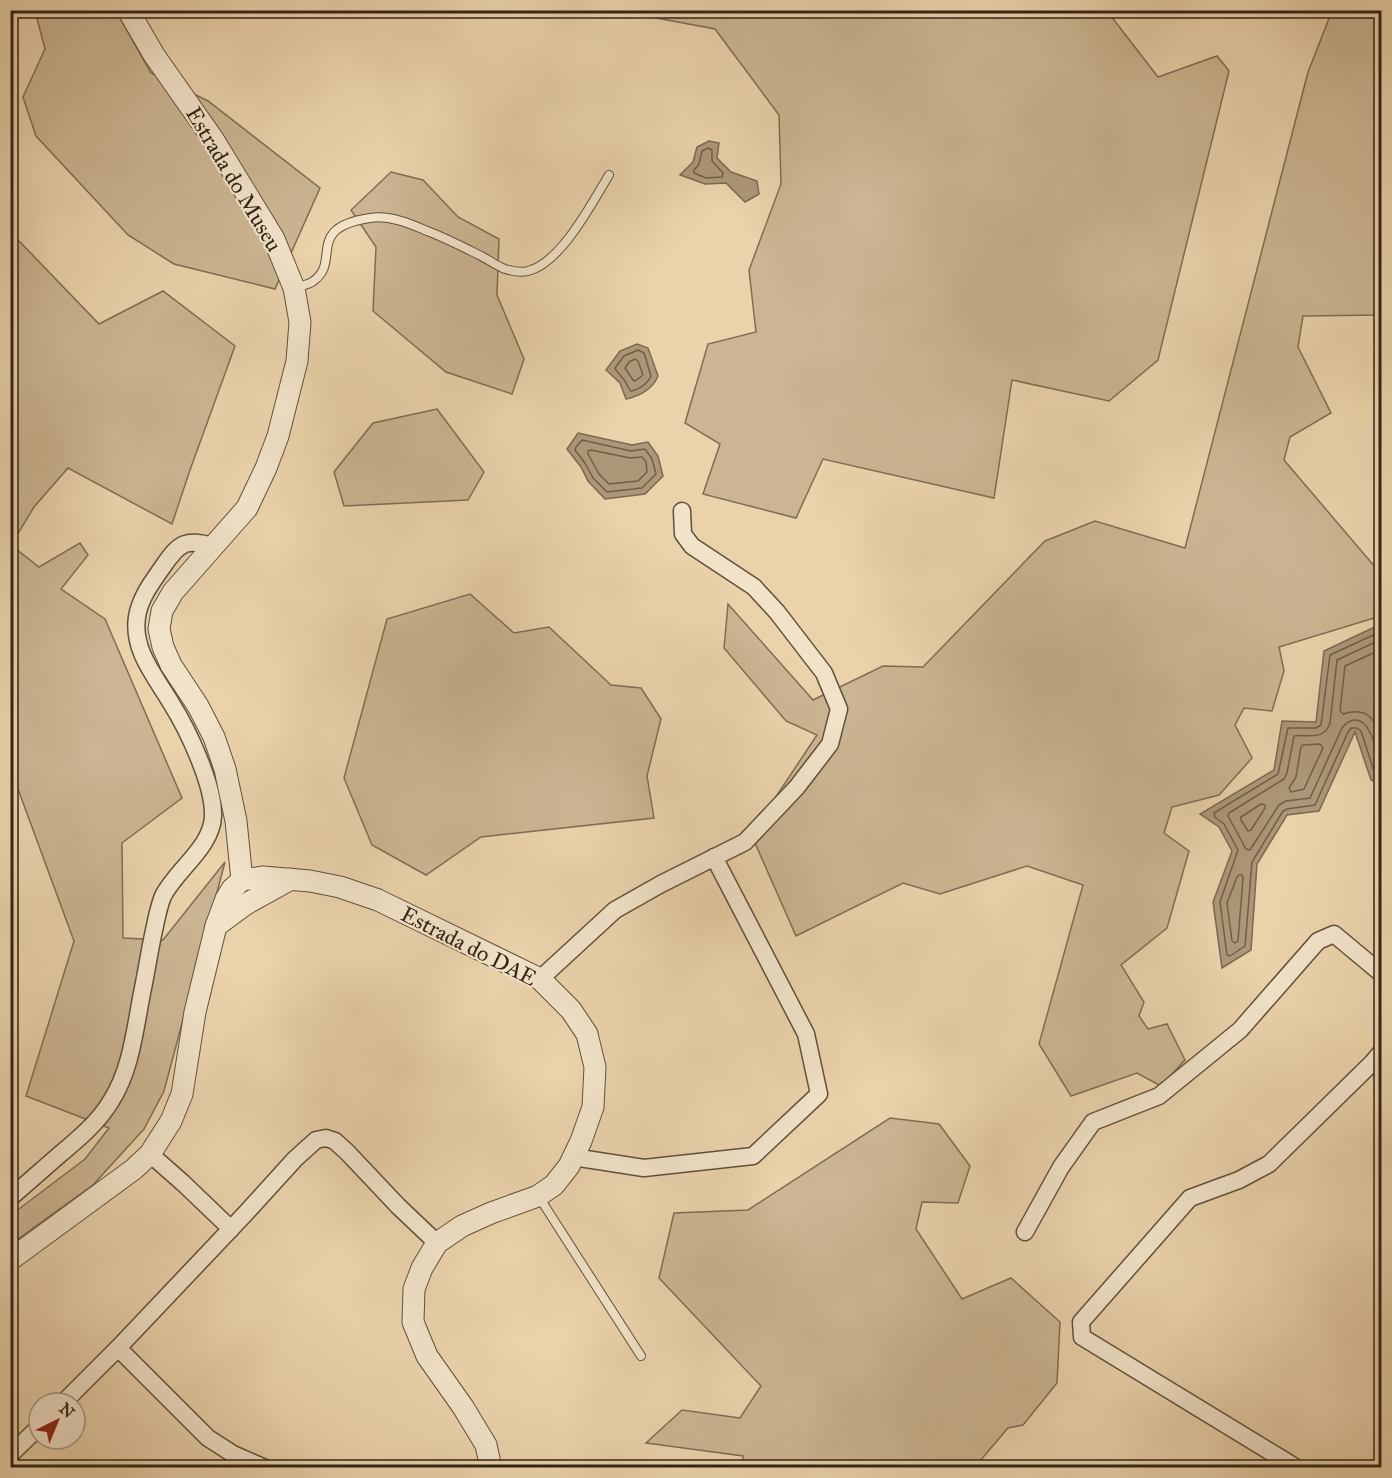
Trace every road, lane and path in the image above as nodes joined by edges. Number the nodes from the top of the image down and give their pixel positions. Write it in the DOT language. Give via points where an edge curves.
graph roads {
  1 [pos="16,10"];
  2 [pos="128,10"];
  3 [pos="10,16"];
  4 [pos="609,175"];
  5 [pos="294,288"];
  6 [pos="682,511"];
  7 [pos="213,546"];
  8 [pos="714,857"];
  9 [pos="292,879"];
  10 [pos="242,880"];
  11 [pos="216,926"];
  12 [pos="1382,974"];
  13 [pos="540,979"];
  14 [pos="1382,1051"];
  15 [pos="150,1154"];
  16 [pos="573,1157"];
  17 [pos="538,1196"];
  18 [pos="10,1198"];
  19 [pos="231,1229"];
  20 [pos="1025,1232"];
  21 [pos="437,1243"];
  22 [pos="10,1260"];
  23 [pos="118,1348"];
  24 [pos="641,1356"];
  25 [pos="75,1391"];
  26 [pos="27,1438"];
  27 [pos="10,1455"];
  28 [pos="265,1467"];
  29 [pos="491,1467"];
  30 [pos="1298,1467"];
  1 -- 3 [label="lane"];
  2 -- 5 [label="street, Estrada do Museu" via="274,239"];
  4 -- 5 [label="lane" via="556,254 526,272 506,269 402,221 373,218 341,225 327,244 321,273 310,283"];
  5 -- 7 [label="street, Estrada do Museu" via="300,322 297,361 278,436 247,508"];
  6 -- 8 [label="street" via="682,534 692,546 754,588 777,612 824,673 839,710 830,744 797,787 745,842"];
  7 -- 10 [label="street, Estrada do Museu" via="173,592 162,611 159,629 171,665 198,706 225,769 236,821"];
  7 -- 18 [label="street" via="189,542 180,547 144,596 137,617 137,637 144,660 187,730 201,765 213,804 209,833 162,898 131,1049 111,1101 87,1132"];
  8 -- 13 [label="street" via="615,910"];
  8 -- 16 [label="street" via="806,1034 819,1094 753,1156 644,1168"];
  9 -- 10 [label="street, Estrada do DAE"];
  9 -- 11 [label="street"];
  9 -- 13 [label="street, Estrada do DAE" via="340,887 378,900"];
  10 -- 11 [label="street" via="226,899"];
  11 -- 15 [label="street" via="195,1012 182,1095"];
  12 -- 20 [label="street" via="1334,934 1318,940 1240,1030 1158,1096 1093,1122 1061,1167"];
  13 -- 16 [label="street, Estrada do DAE" via="571,1010 587,1034 595,1067 593,1107"];
  14 -- 30 [label="street" via="1269,1164 1190,1198 1081,1322 1082,1337"];
  15 -- 19 [label="street"];
  15 -- 22 [label="street"];
  16 -- 17 [label="street, Estrada do DAE" via="554,1185"];
  17 -- 21 [label="street, Estrada do DAE" via="462,1226"];
  17 -- 24 [label="lane"];
  19 -- 21 [label="street" via="295,1159 316,1140 326,1138 348,1153"];
  19 -- 23 [label="street"];
  21 -- 29 [label="street, Estrada do DAE" via="414,1289 413,1322 427,1356 486,1445"];
  23 -- 25 [label="street"];
  23 -- 28 [label="street" via="208,1437 233,1454"];
  26 -- 27 [label="street"];
}
